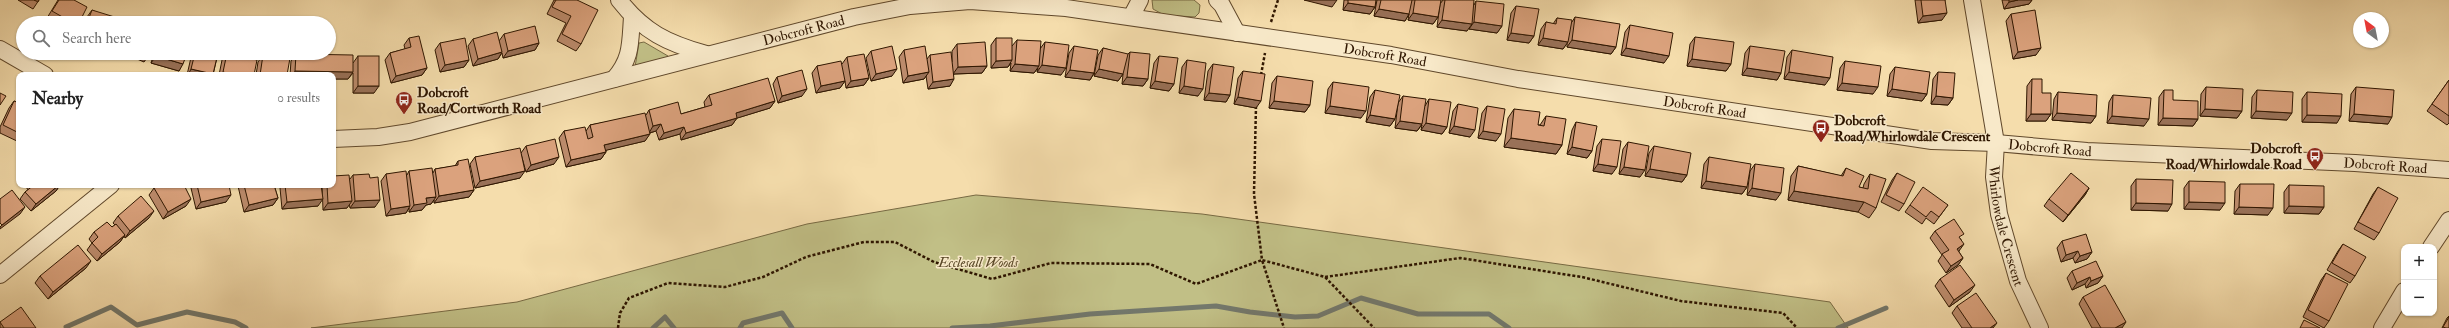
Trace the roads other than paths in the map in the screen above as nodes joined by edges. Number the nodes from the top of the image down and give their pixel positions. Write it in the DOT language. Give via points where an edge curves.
graph roads {
  1 [pos="619,0"];
  2 [pos="1140,0"];
  3 [pos="1217,0"];
  4 [pos="1972,0"];
  5 [pos="632,16"];
  6 [pos="1131,16"];
  7 [pos="1238,33"];
  8 [pos="0,50"];
  9 [pos="707,55"];
  10 [pos="16,59"];
  11 [pos="18,60"];
  12 [pos="40,72"];
  13 [pos="614,79"];
  14 [pos="336,138"];
  15 [pos="1996,142"];
  16 [pos="2449,170"];
  17 [pos="106,188"];
  18 [pos="2449,220"];
  19 [pos="2433,244"];
  20 [pos="0,275"];
  21 [pos="2401,296"];
  22 [pos="2040,328"];
  23 [pos="2382,328"];
  1 -- 5 [label="street"];
  2 -- 6 [label="street"];
  3 -- 7 [label="street"];
  4 -- 15 [label="street, Whirlowdale Crescent"];
  5 -- 9 [label="street" via="654,34 674,45"];
  5 -- 13 [label="street" via="630,47 625,67"];
  6 -- 7 [label="street, Dobcroft Road"];
  6 -- 9 [label="street, Dobcroft Road" via="1024,4 970,1 910,6 854,17"];
  7 -- 15 [label="street, Dobcroft Road" via="1391,55 1525,80 1932,141"];
  8 -- 10 [label="street"];
  9 -- 13 [label="street, Dobcroft Road"];
  11 -- 12 [label="street"];
  13 -- 14 [label="street, Dobcroft Road" via="410,132 378,137"];
  15 -- 16 [label="street, Dobcroft Road" via="2087,151 2355,163"];
  15 -- 22 [label="street, Whirlowdale Crescent" via="1994,177 1999,214 2018,281"];
  17 -- 20 [label="street"];
  18 -- 19 [label="street"];
  21 -- 23 [label="street"];
}
